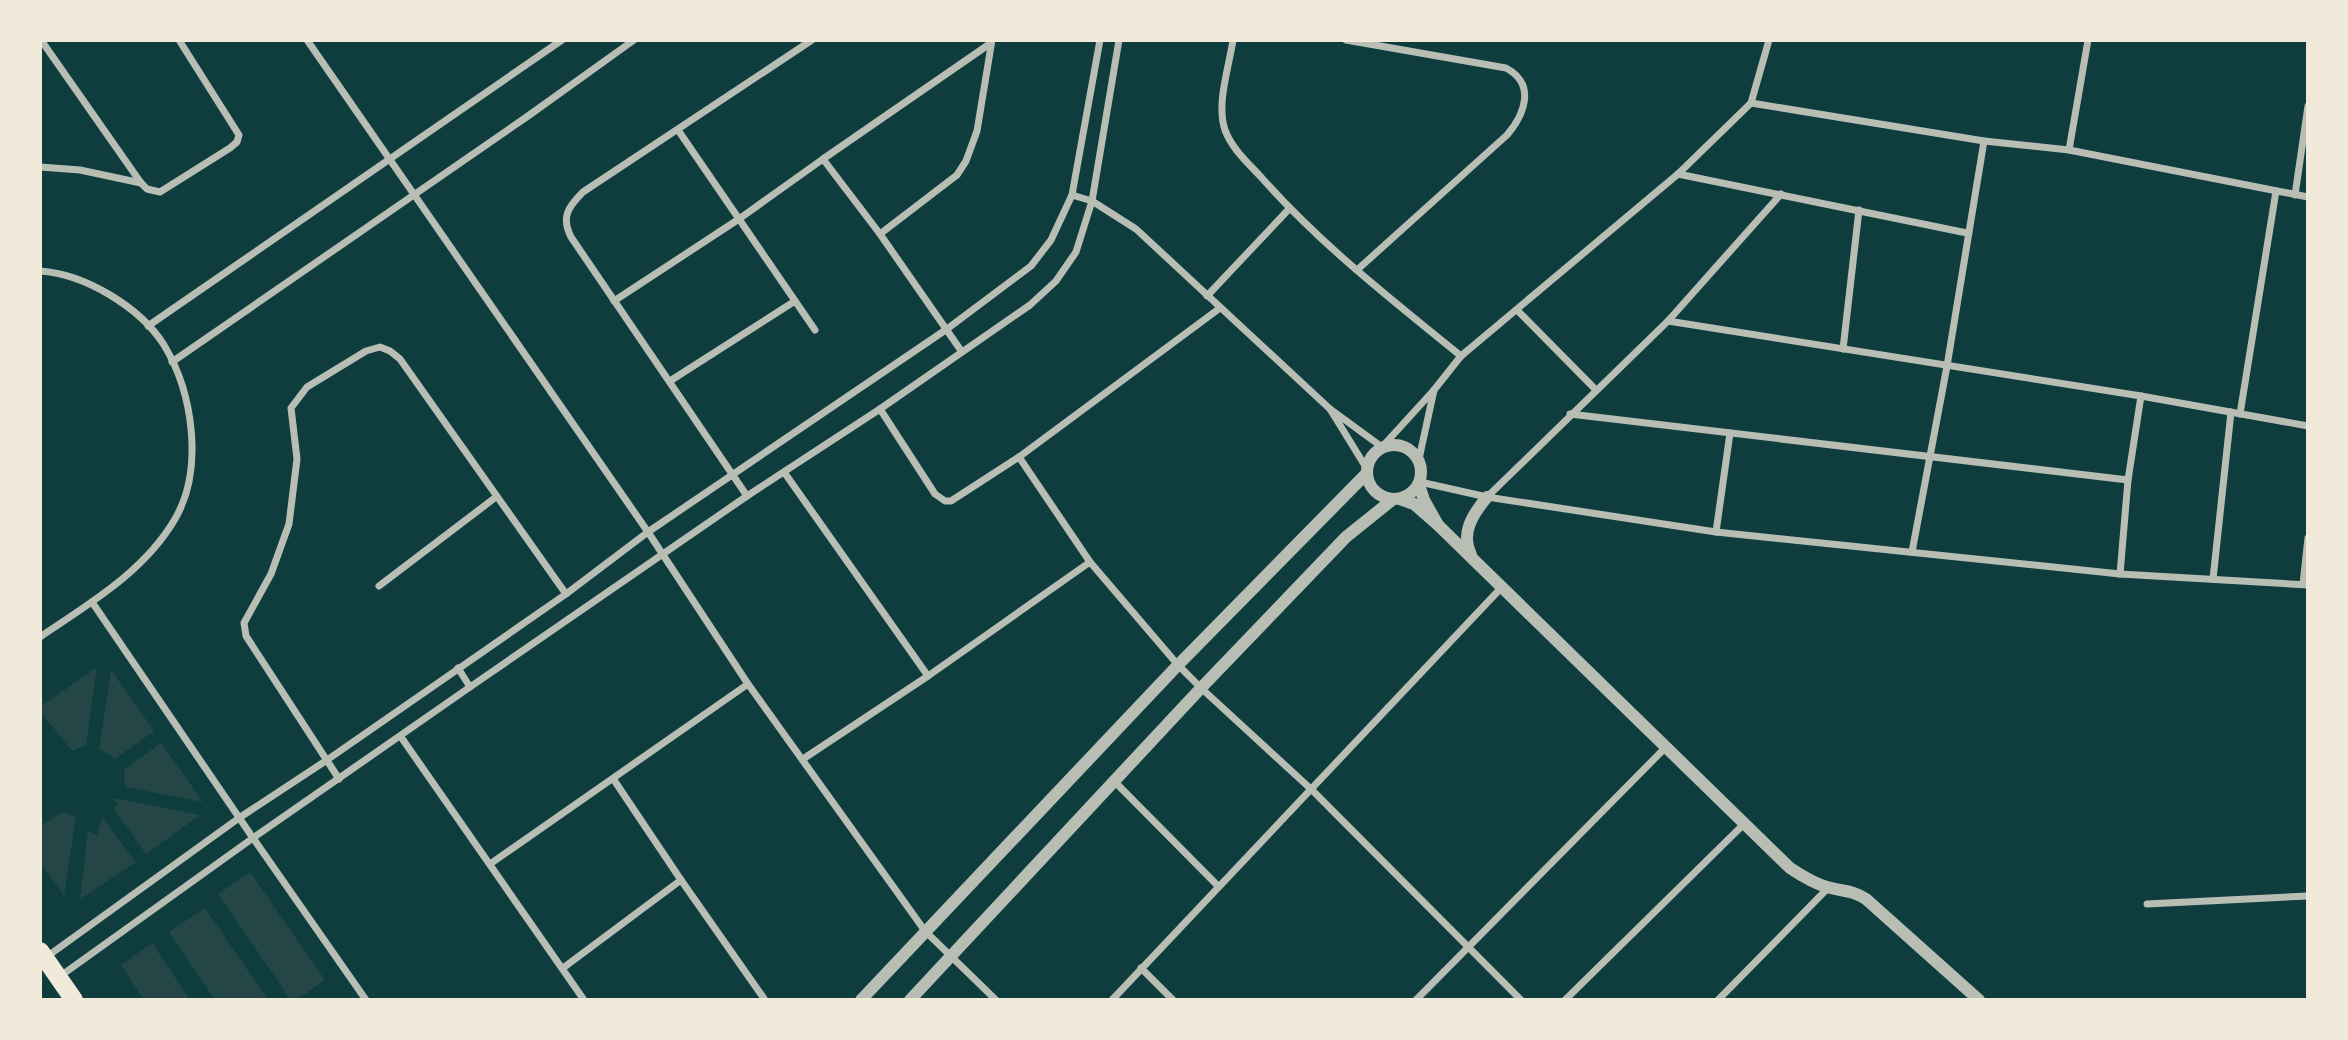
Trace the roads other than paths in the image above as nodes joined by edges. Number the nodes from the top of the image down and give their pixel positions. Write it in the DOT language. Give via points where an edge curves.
graph roads {
  1 [pos="41,40"];
  2 [pos="179,40"];
  3 [pos="307,40"];
  4 [pos="562,40"];
  5 [pos="634,40"];
  6 [pos="812,40"];
  7 [pos="1100,40"];
  8 [pos="1119,40"];
  9 [pos="1233,40"];
  10 [pos="1346,40"];
  11 [pos="1769,40"];
  12 [pos="2088,40"];
  13 [pos="991,42"];
  14 [pos="1751,103"];
  15 [pos="2308,106"];
  16 [pos="678,130"];
  17 [pos="1984,141"];
  18 [pos="2069,150"];
  19 [pos="390,159"];
  20 [pos="823,159"];
  21 [pos="40,167"];
  22 [pos="1678,174"];
  23 [pos="141,183"];
  24 [pos="2276,191"];
  25 [pos="414,194"];
  26 [pos="1781,194"];
  27 [pos="1072,195"];
  28 [pos="2295,195"];
  29 [pos="2308,197"];
  30 [pos="1092,201"];
  31 [pos="1289,209"];
  32 [pos="1859,210"];
  33 [pos="739,219"];
  34 [pos="1967,233"];
  35 [pos="880,234"];
  36 [pos="1357,270"];
  37 [pos="40,271"];
  38 [pos="1207,296"];
  39 [pos="614,301"];
  40 [pos="795,301"];
  41 [pos="1220,308"];
  42 [pos="1517,310"];
  43 [pos="1668,321"];
  44 [pos="148,326"];
  45 [pos="947,329"];
  46 [pos="815,330"];
  47 [pos="1843,349"];
  48 [pos="962,352"];
  49 [pos="1461,356"];
  50 [pos="172,362"];
  51 [pos="1947,366"];
  52 [pos="670,382"];
  53 [pos="1595,389"];
  54 [pos="1434,390"];
  55 [pos="2141,396"];
  56 [pos="880,409"];
  57 [pos="1330,410"];
  58 [pos="2231,412"];
  59 [pos="1570,414"];
  60 [pos="2240,414"];
  61 [pos="2308,426"];
  62 [pos="1730,433"];
  63 [pos="1382,447"];
  64 [pos="1019,457"];
  65 [pos="1929,457"];
  66 [pos="1419,459"];
  67 [pos="1367,471"];
  68 [pos="784,472"];
  69 [pos="733,474"];
  70 [pos="2128,480"];
  71 [pos="1420,484"];
  72 [pos="747,496"];
  73 [pos="496,497"];
  74 [pos="1487,497"];
  75 [pos="1396,500"];
  76 [pos="1438,525"];
  77 [pos="648,532"];
  78 [pos="1716,532"];
  79 [pos="2308,538"];
  80 [pos="1912,552"];
  81 [pos="662,556"];
  82 [pos="1090,562"];
  83 [pos="1474,562"];
  84 [pos="2120,574"];
  85 [pos="2213,579"];
  86 [pos="2305,584"];
  87 [pos="379,586"];
  88 [pos="1501,589"];
  89 [pos="566,594"];
  90 [pos="92,601"];
  91 [pos="40,637"];
  92 [pos="1178,665"];
  93 [pos="458,668"];
  94 [pos="928,676"];
  95 [pos="748,684"];
  96 [pos="470,687"];
  97 [pos="1201,688"];
  98 [pos="401,737"];
  99 [pos="1665,748"];
  100 [pos="803,759"];
  101 [pos="327,760"];
  102 [pos="339,779"];
  103 [pos="614,779"];
  104 [pos="1114,781"];
  105 [pos="1312,790"];
  106 [pos="239,817"];
  107 [pos="1744,825"];
  108 [pos="253,838"];
  109 [pos="489,864"];
  110 [pos="681,880"];
  111 [pos="1218,886"];
  112 [pos="1829,887"];
  113 [pos="2308,896"];
  114 [pos="2147,904"];
  115 [pos="925,931"];
  116 [pos="1468,947"];
  117 [pos="43,955"];
  118 [pos="950,956"];
  119 [pos="563,968"];
  120 [pos="1142,968"];
  121 [pos="58,977"];
  122 [pos="74,1000"];
  123 [pos="366,1000"];
  124 [pos="584,1000"];
  125 [pos="765,1000"];
  126 [pos="861,1000"];
  127 [pos="910,1000"];
  128 [pos="996,1000"];
  129 [pos="1112,1000"];
  130 [pos="1173,1000"];
  131 [pos="1416,1000"];
  132 [pos="1521,1000"];
  133 [pos="1565,1000"];
  134 [pos="1718,1000"];
  135 [pos="1979,1000"];
  1 -- 23 [label="street"];
  2 -- 23 [label="street" via="239,135 230,148 160,192"];
  3 -- 19 [label="street"];
  4 -- 19 [label="street"];
  5 -- 25 [label="street"];
  6 -- 16 [label="street"];
  7 -- 27 [label="street"];
  8 -- 30 [label="street"];
  9 -- 31 [label="street" via="1222,107 1224,128 1231,144"];
  10 -- 36 [label="street" via="1506,68 1523,80 1523,111 1507,135"];
  11 -- 14 [label="street"];
  12 -- 18 [label="street"];
  13 -- 20 [label="street"];
  13 -- 35 [label="street" via="977,131 966,161 957,176"];
  14 -- 17 [label="street"];
  14 -- 22 [label="street"];
  15 -- 28 [label="street"];
  16 -- 33 [label="street"];
  16 -- 39 [label="street" via="583,192 567,210 571,237"];
  17 -- 18 [label="street"];
  17 -- 34 [label="street"];
  18 -- 24 [label="street"];
  19 -- 25 [label="street"];
  19 -- 44 [label="street"];
  20 -- 33 [label="street"];
  20 -- 35 [label="street"];
  21 -- 23 [label="street"];
  22 -- 26 [label="street"];
  22 -- 42 [label="street"];
  24 -- 28 [label="street"];
  24 -- 60 [label="street"];
  25 -- 50 [label="street"];
  25 -- 77 [label="street"];
  26 -- 32 [label="street"];
  26 -- 43 [label="street"];
  27 -- 30 [label="street"];
  27 -- 45 [label="street" via="1051,240 1031,266"];
  28 -- 29 [label="street"];
  30 -- 38 [label="street" via="1136,229"];
  30 -- 48 [label="street" via="1076,252 1056,281"];
  31 -- 36 [label="street"];
  31 -- 38 [label="street"];
  32 -- 34 [label="street"];
  32 -- 47 [label="street"];
  33 -- 39 [label="street"];
  33 -- 40 [label="street"];
  34 -- 51 [label="street"];
  35 -- 45 [label="street"];
  36 -- 49 [label="street"];
  37 -- 44 [label="street" via="81,279 116,299"];
  38 -- 41 [label="street"];
  39 -- 52 [label="street"];
  40 -- 46 [label="street"];
  40 -- 52 [label="street"];
  41 -- 57 [label="street"];
  41 -- 64 [label="street"];
  42 -- 49 [label="street"];
  42 -- 53 [label="street"];
  43 -- 47 [label="street"];
  43 -- 53 [label="street"];
  44 -- 50 [label="street"];
  45 -- 48 [label="street"];
  45 -- 69 [label="street"];
  47 -- 51 [label="street"];
  48 -- 56 [label="street"];
  49 -- 54 [label="street"];
  50 -- 90 [label="street" via="190,428 187,490 157,546"];
  51 -- 55 [label="street"];
  51 -- 65 [label="street"];
  52 -- 69 [label="street"];
  53 -- 59 [label="street"];
  54 -- 63 [label="street"];
  54 -- 66 [label="street"];
  55 -- 58 [label="street"];
  55 -- 70 [label="street"];
  56 -- 64 [label="street" via="935,494 945,501"];
  56 -- 68 [label="street"];
  57 -- 63 [label="street"];
  57 -- 67 [label="street"];
  58 -- 60 [label="street"];
  58 -- 85 [label="street"];
  59 -- 62 [label="street"];
  59 -- 74 [label="street"];
  60 -- 61 [label="street"];
  62 -- 65 [label="street"];
  62 -- 78 [label="street"];
  63 -- 66 [label="street" via="1405,447"];
  63 -- 67 [label="street"];
  64 -- 82 [label="street"];
  65 -- 70 [label="street"];
  65 -- 80 [label="street"];
  66 -- 71 [label="street"];
  67 -- 75 [label="street" via="1377,494"];
  67 -- 92 [label="street"];
  68 -- 72 [label="street"];
  68 -- 94 [label="street"];
  69 -- 72 [label="street"];
  69 -- 77 [label="street"];
  70 -- 84 [label="street"];
  71 -- 74 [label="street"];
  71 -- 75 [label="street"];
  71 -- 76 [label="street"];
  72 -- 81 [label="street"];
  73 -- 87 [label="street"];
  73 -- 89 [label="street"];
  73 -- 101 [label="street" via="390,351 380,347 366,351 298,396 291,408 297,459 289,524 271,573 244,623 246,636"];
  74 -- 78 [label="street"];
  74 -- 83 [label="street" via="1468,528 1467,546"];
  75 -- 76 [label="street" via="1413,504"];
  75 -- 97 [label="street" via="1346,537"];
  76 -- 83 [label="street"];
  77 -- 81 [label="street"];
  77 -- 89 [label="street"];
  78 -- 80 [label="street"];
  79 -- 86 [label="street"];
  80 -- 84 [label="street"];
  81 -- 95 [label="street"];
  81 -- 96 [label="street"];
  82 -- 92 [label="street"];
  82 -- 94 [label="street"];
  83 -- 88 [label="street"];
  84 -- 85 [label="street"];
  85 -- 86 [label="street"];
  88 -- 99 [label="street"];
  88 -- 105 [label="street"];
  89 -- 93 [label="street"];
  90 -- 91 [label="street"];
  90 -- 106 [label="street"];
  92 -- 97 [label="street"];
  92 -- 115 [label="street"];
  93 -- 96 [label="street"];
  93 -- 101 [label="street"];
  94 -- 100 [label="street"];
  95 -- 100 [label="street"];
  95 -- 103 [label="street"];
  96 -- 98 [label="street"];
  97 -- 104 [label="street"];
  97 -- 105 [label="street"];
  98 -- 102 [label="street"];
  98 -- 109 [label="street"];
  99 -- 107 [label="street"];
  99 -- 116 [label="street"];
  100 -- 115 [label="street"];
  101 -- 102 [label="street"];
  101 -- 106 [label="street"];
  102 -- 108 [label="street"];
  103 -- 109 [label="street"];
  103 -- 110 [label="street"];
  104 -- 111 [label="street"];
  104 -- 118 [label="street"];
  105 -- 111 [label="street"];
  105 -- 116 [label="street"];
  106 -- 108 [label="street"];
  106 -- 117 [label="street"];
  107 -- 112 [label="street" via="1790,868"];
  107 -- 133 [label="street"];
  108 -- 121 [label="street"];
  108 -- 123 [label="street"];
  109 -- 119 [label="street"];
  110 -- 119 [label="street"];
  110 -- 125 [label="street"];
  111 -- 120 [label="street"];
  112 -- 134 [label="street"];
  112 -- 135 [label="street" via="1852,890 1866,899"];
  113 -- 114 [label="street"];
  115 -- 118 [label="street"];
  115 -- 126 [label="street"];
  116 -- 131 [label="street"];
  116 -- 132 [label="street"];
  117 -- 121 [label="main road"];
  118 -- 127 [label="street"];
  118 -- 128 [label="street"];
  119 -- 124 [label="street"];
  120 -- 129 [label="street"];
  120 -- 130 [label="street"];
  121 -- 122 [label="main road"];
}
